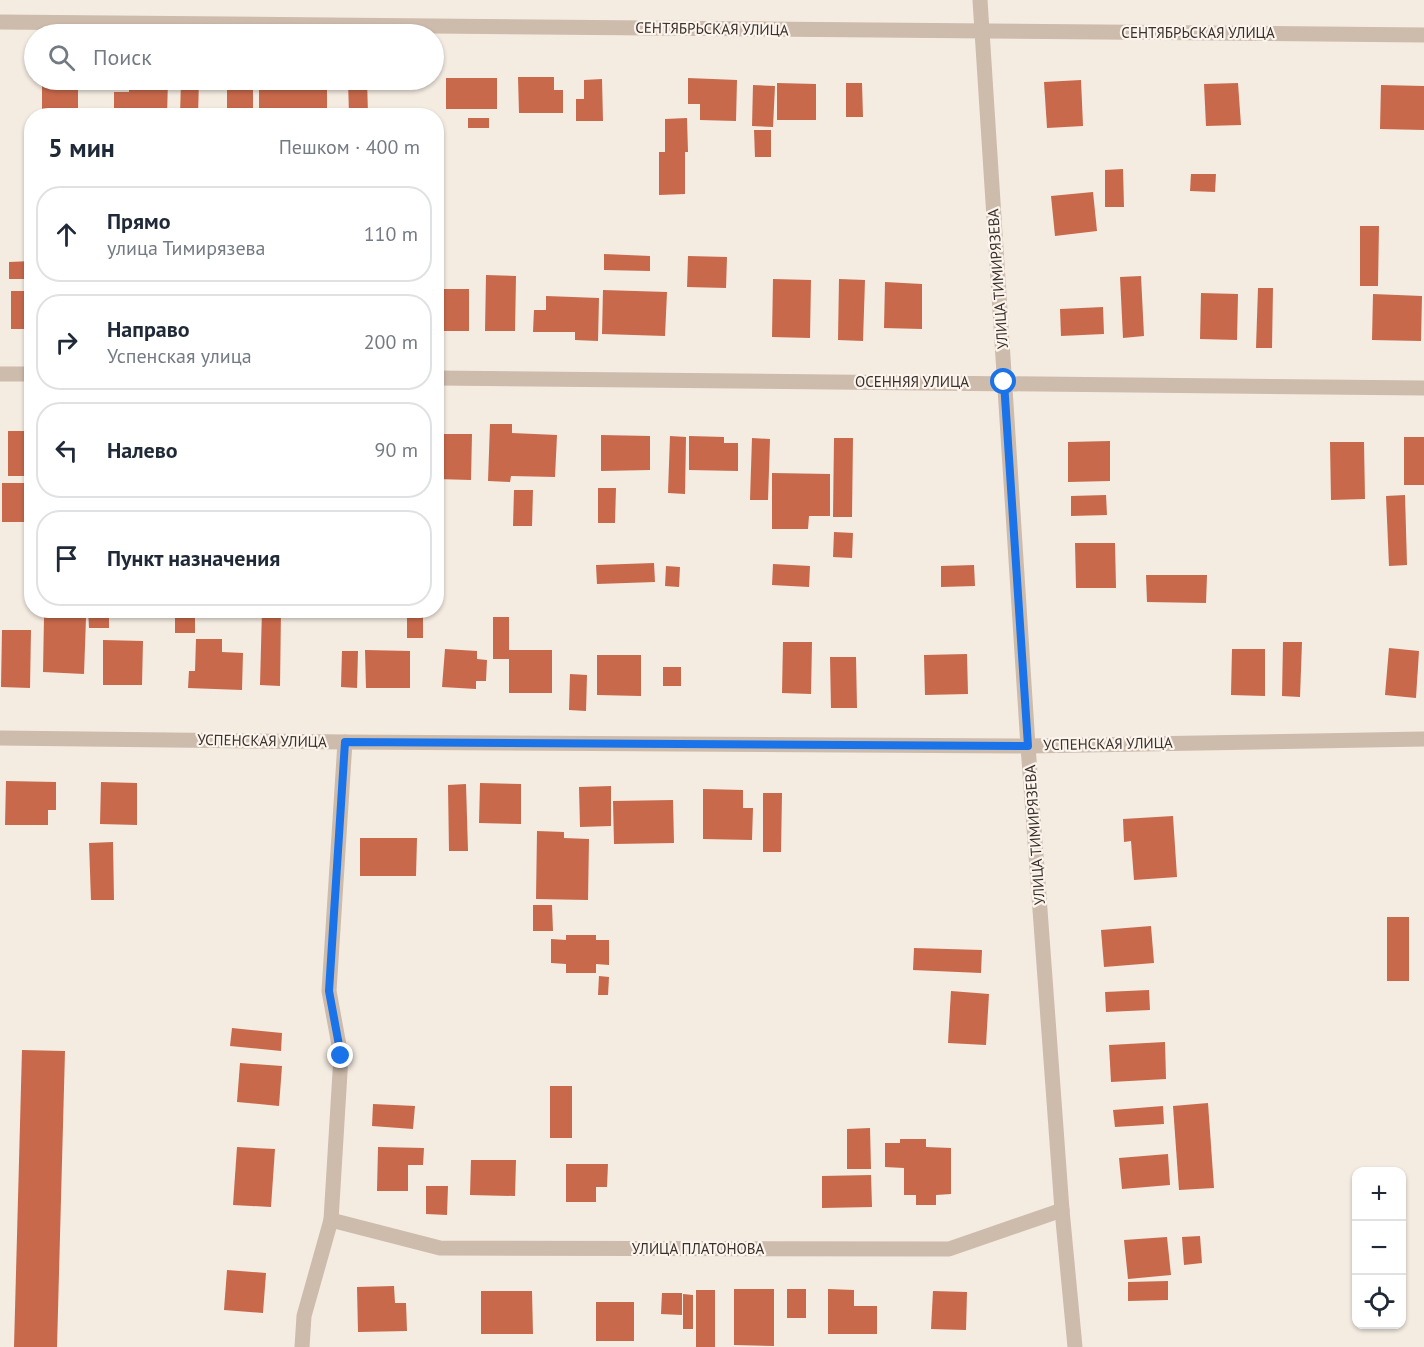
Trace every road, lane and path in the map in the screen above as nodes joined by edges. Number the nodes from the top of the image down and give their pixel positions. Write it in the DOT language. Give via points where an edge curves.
graph roads {
  1 [pos="980,0"];
  2 [pos="0,22"];
  3 [pos="196,24"];
  4 [pos="444,27"];
  5 [pos="982,32"];
  6 [pos="1424,35"];
  7 [pos="0,374"];
  8 [pos="24,374"];
  9 [pos="444,378"];
  10 [pos="1004,382"];
  11 [pos="1424,388"];
  12 [pos="0,738"];
  13 [pos="1424,739"];
  14 [pos="345,742"];
  15 [pos="1028,746"];
  16 [pos="1062,1210"];
  17 [pos="331,1220"];
  18 [pos="302,1347"];
  19 [pos="1075,1347"];
  1 -- 5 [label="street, УЛИЦА ТИМИРЯЗЕВА"];
  2 -- 3 [label="street, СЕНТЯБРЬСКАЯ УЛИЦА"];
  4 -- 5 [label="street, СЕНТЯБРЬСКАЯ УЛИЦА"];
  5 -- 6 [label="street, СЕНТЯБРЬСКАЯ УЛИЦА"];
  5 -- 10 [label="street, УЛИЦА ТИМИРЯЗЕВА"];
  7 -- 8 [label="street"];
  9 -- 10 [label="street, ОСЕННЯЯ УЛИЦА"];
  10 -- 11 [label="street, ОСЕННЯЯ УЛИЦА"];
  10 -- 15 [label="street, УЛИЦА ТИМИРЯЗЕВА"];
  12 -- 14 [label="street, УСПЕНСКАЯ УЛИЦА"];
  13 -- 15 [label="street, УСПЕНСКАЯ УЛИЦА"];
  14 -- 15 [label="street, УСПЕНСКАЯ УЛИЦА"];
  14 -- 17 [label="street" via="329,991 341,1056"];
  15 -- 16 [label="street, УЛИЦА ТИМИРЯЗЕВА"];
  16 -- 17 [label="street, УЛИЦА ПЛАТОНОВА" via="949,1249 440,1248"];
  16 -- 19 [label="street, УЛИЦА ТИМИРЯЗЕВА"];
  17 -- 18 [label="street" via="304,1316"];
}
